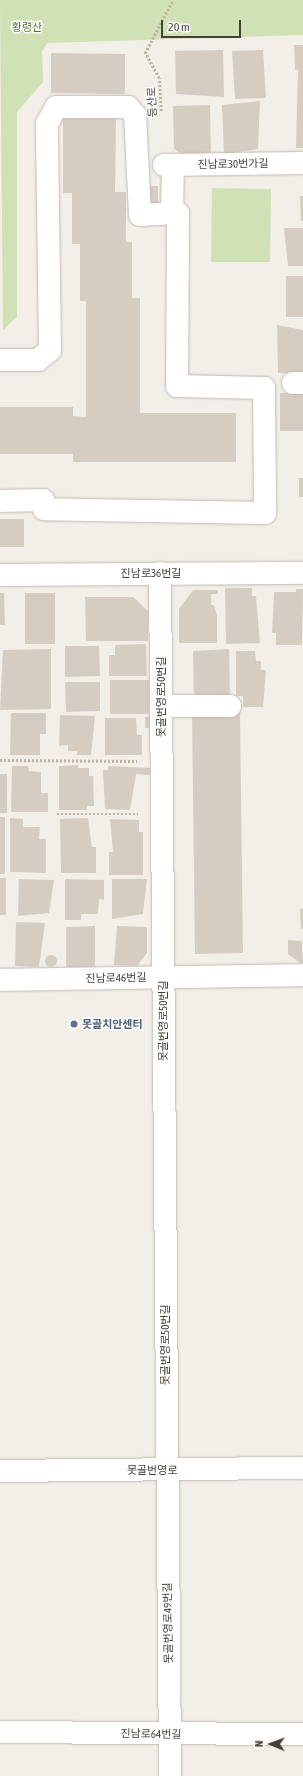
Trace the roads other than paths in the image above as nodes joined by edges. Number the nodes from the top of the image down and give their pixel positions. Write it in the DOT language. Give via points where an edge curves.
graph roads {
  1 [pos="303,163"];
  2 [pos="172,213"];
  3 [pos="0,360"];
  4 [pos="0,501"];
  5 [pos="160,573"];
  6 [pos="303,573"];
  7 [pos="0,574"];
  8 [pos="161,706"];
  9 [pos="230,706"];
  10 [pos="303,975"];
  11 [pos="163,978"];
  12 [pos="0,980"];
  13 [pos="303,1468"];
  14 [pos="166,1470"];
  15 [pos="0,1471"];
  16 [pos="0,1732"];
  17 [pos="303,1734"];
  18 [pos="170,1735"];
  19 [pos="170,1776"];
  1 -- 2 [label="street, 진남로30번가길" via="168,165"];
  2 -- 3 [label="street" via="140,215 135,114 128,108 56,107 47,124 50,350 38,360"];
  2 -- 4 [label="street" via="178,213 177,386 264,388 265,513 44,509 43,500"];
  5 -- 6 [label="street, 진남로36번길"];
  5 -- 7 [label="street, 진남로36번길"];
  5 -- 8 [label="street, 못골번영로50번길"];
  8 -- 9 [label="street"];
  8 -- 11 [label="street, 못골번영로50번길"];
  10 -- 11 [label="street, 진남로46번길"];
  11 -- 12 [label="street, 진남로46번길"];
  11 -- 14 [label="street, 못골번영로50번길"];
  13 -- 14 [label="street, 못골번영로"];
  14 -- 15 [label="street, 못골번영로"];
  14 -- 18 [label="street, 못골번영로49번길"];
  16 -- 18 [label="street, 진남로64번길"];
  17 -- 18 [label="street, 진남로64번길"];
  18 -- 19 [label="street, 못골번영로49번길"];
}
